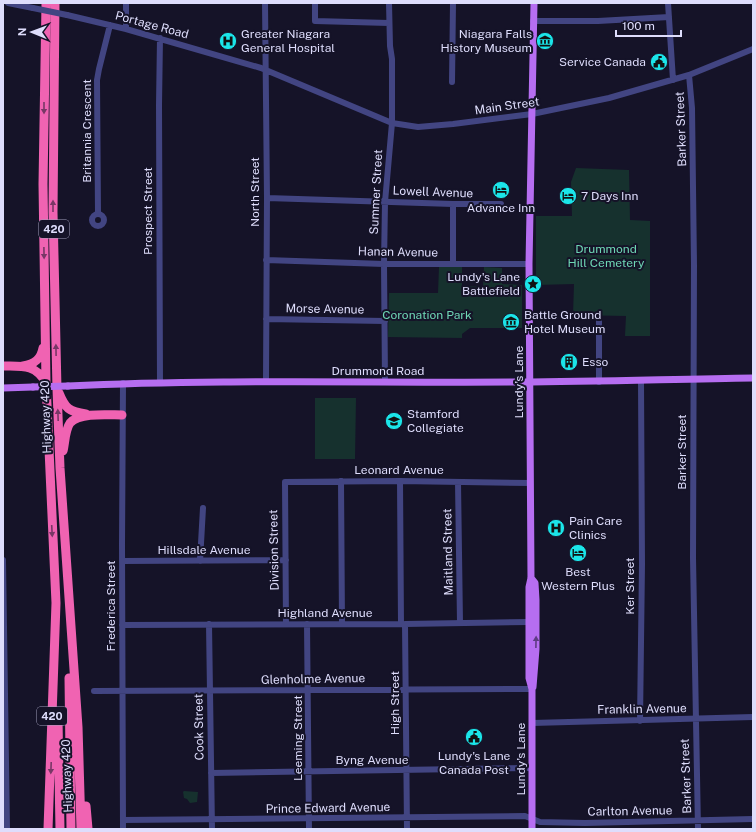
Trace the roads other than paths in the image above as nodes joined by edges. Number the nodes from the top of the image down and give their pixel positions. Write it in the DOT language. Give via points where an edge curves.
graph roads {
  1 [pos="8,3"];
  2 [pos="46,3"];
  3 [pos="55,3"];
  4 [pos="126,3"];
  5 [pos="265,3"];
  6 [pos="315,3"];
  7 [pos="389,3"];
  8 [pos="453,3"];
  9 [pos="534,3"];
  10 [pos="668,3"];
  11 [pos="669,17"];
  12 [pos="533,21"];
  13 [pos="389,22"];
  14 [pos="110,25"];
  15 [pos="126,29"];
  16 [pos="160,38"];
  17 [pos="753,49"];
  18 [pos="265,69"];
  19 [pos="689,75"];
  20 [pos="673,80"];
  21 [pos="452,82"];
  22 [pos="532,114"];
  23 [pos="392,123"];
  24 [pos="267,198"];
  25 [pos="385,202"];
  26 [pos="453,204"];
  27 [pos="502,204"];
  28 [pos="98,214"];
  29 [pos="266,260"];
  30 [pos="384,264"];
  31 [pos="453,264"];
  32 [pos="529,264"];
  33 [pos="266,319"];
  34 [pos="385,321"];
  35 [pos="600,321"];
  36 [pos="45,330"];
  37 [pos="3,366"];
  38 [pos="20,366"];
  39 [pos="753,378"];
  40 [pos="693,379"];
  41 [pos="266,381"];
  42 [pos="641,381"];
  43 [pos="385,382"];
  44 [pos="530,382"];
  45 [pos="599,382"];
  46 [pos="123,383"];
  47 [pos="160,383"];
  48 [pos="46,384"];
  49 [pos="3,388"];
  50 [pos="57,389"];
  51 [pos="122,415"];
  52 [pos="93,416"];
  53 [pos="60,468"];
  54 [pos="341,481"];
  55 [pos="400,481"];
  56 [pos="458,482"];
  57 [pos="530,483"];
  58 [pos="285,500"];
  59 [pos="203,508"];
  60 [pos="3,560"];
  61 [pos="286,560"];
  62 [pos="122,561"];
  63 [pos="200,561"];
  64 [pos="68,575"];
  65 [pos="531,578"];
  66 [pos="56,603"];
  67 [pos="460,622"];
  68 [pos="529,622"];
  69 [pos="122,624"];
  70 [pos="209,624"];
  71 [pos="286,624"];
  72 [pos="307,624"];
  73 [pos="342,624"];
  74 [pos="403,624"];
  75 [pos="3,626"];
  76 [pos="406,689"];
  77 [pos="532,689"];
  78 [pos="309,690"];
  79 [pos="122,691"];
  80 [pos="209,691"];
  81 [pos="94,692"];
  82 [pos="753,717"];
  83 [pos="695,719"];
  84 [pos="640,720"];
  85 [pos="532,723"];
  86 [pos="78,727"];
  87 [pos="532,768"];
  88 [pos="309,771"];
  89 [pos="406,771"];
  90 [pos="212,773"];
  91 [pos="406,818"];
  92 [pos="309,819"];
  93 [pos="532,819"];
  94 [pos="753,819"];
  95 [pos="123,820"];
  96 [pos="212,820"];
  97 [pos="698,821"];
  98 [pos="631,822"];
  99 [pos="7,829"];
  100 [pos="48,829"];
  101 [pos="60,829"];
  102 [pos="71,829"];
  103 [pos="81,829"];
  104 [pos="88,829"];
  105 [pos="123,829"];
  106 [pos="212,829"];
  107 [pos="309,829"];
  108 [pos="407,829"];
  109 [pos="532,829"];
  110 [pos="631,829"];
  111 [pos="698,829"];
  1 -- 14 [label="street, Portage Road, bridge"];
  2 -- 36 [label="highway, Highway 420 / 420, one-way" via="43,184"];
  50 -- 3 [label="highway, Highway 420 / 420, one-way" via="53,212"];
  4 -- 15 [label="street"];
  5 -- 18 [label="street, North Street"];
  6 -- 13 [label="street" via="315,21"];
  7 -- 13 [label="street, Summer Street"];
  8 -- 21 [label="street"];
  9 -- 12 [label="main road, Lundy's Lane"];
  10 -- 11 [label="street"];
  11 -- 12 [label="street"];
  11 -- 20 [label="street"];
  12 -- 22 [label="main road, Lundy's Lane"];
  13 -- 23 [label="street, Summer Street"];
  14 -- 15 [label="street, Portage Road"];
  14 -- 28 [label="street, Britannia Crescent" via="97,80"];
  15 -- 16 [label="street, Portage Road"];
  16 -- 18 [label="street, Portage Road"];
  16 -- 47 [label="street, Prospect Street"];
  17 -- 19 [label="street, Main Street"];
  18 -- 23 [label="street, Main Street"];
  18 -- 24 [label="street, North Street"];
  19 -- 20 [label="street, Main Street"];
  19 -- 40 [label="street, Barker Street" via="693,143"];
  20 -- 22 [label="street, Main Street" via="609,98"];
  22 -- 23 [label="street, Main Street" via="427,127"];
  22 -- 32 [label="main road, Lundy's Lane"];
  23 -- 25 [label="street, Summer Street"];
  24 -- 25 [label="street, Lowell Avenue"];
  24 -- 29 [label="street, North Street"];
  25 -- 26 [label="street, Lowell Avenue"];
  25 -- 30 [label="street, Summer Street"];
  26 -- 27 [label="street, Lowell Avenue"];
  26 -- 31 [label="street"];
  29 -- 30 [label="street, Hanan Avenue"];
  29 -- 33 [label="street, North Street"];
  30 -- 31 [label="street, Hanan Avenue"];
  30 -- 34 [label="street, Summer Street"];
  31 -- 32 [label="street, Hanan Avenue"];
  32 -- 44 [label="main road, Lundy's Lane"];
  33 -- 34 [label="street, Morse Avenue"];
  33 -- 41 [label="street, North Street"];
  34 -- 43 [label="street, Summer Street"];
  35 -- 45 [label="street"];
  36 -- 38 [label="highway" via="41,356 34,363"];
  36 -- 48 [label="highway, Highway 420 / 420"];
  37 -- 38 [label="highway"];
  38 -- 48 [label="highway" via="33,368 43,377"];
  39 -- 40 [label="main road, Drummond Road"];
  40 -- 42 [label="main road, Drummond Road"];
  40 -- 83 [label="street, Barker Street"];
  41 -- 43 [label="main road, Drummond Road"];
  41 -- 47 [label="main road, Drummond Road"];
  42 -- 45 [label="main road, Drummond Road"];
  42 -- 84 [label="street, Ker Street"];
  43 -- 44 [label="main road, Drummond Road"];
  44 -- 45 [label="main road, Drummond Road"];
  44 -- 57 [label="main road, Lundy's Lane"];
  46 -- 47 [label="main road, Drummond Road"];
  46 -- 49 [label="main road, Drummond Road, bridge"];
  46 -- 51 [label="street, Frederica Street"];
  48 -- 66 [label="highway, Highway 420 / 420, one-way"];
  50 -- 52 [label="highway" via="69,410"];
  53 -- 50 [label="highway, Highway 420 / 420, one-way"];
  51 -- 52 [label="highway"];
  51 -- 62 [label="street, Frederica Street"];
  52 -- 53 [label="highway" via="78,418 70,424"];
  53 -- 64 [label="highway, Highway 420 / 420"];
  54 -- 55 [label="street, Leonard Avenue"];
  54 -- 58 [label="street, Leonard Avenue" via="285,482"];
  54 -- 73 [label="street"];
  55 -- 56 [label="street, Leonard Avenue"];
  55 -- 74 [label="street, High Street"];
  56 -- 57 [label="street, Leonard Avenue"];
  56 -- 67 [label="street, Maitland Street"];
  57 -- 65 [label="main road, Lundy's Lane"];
  58 -- 61 [label="street, Division Street"];
  59 -- 63 [label="street"];
  60 -- 75 [label="street"];
  61 -- 63 [label="street, Hillsdale Avenue"];
  61 -- 71 [label="street, Division Street"];
  62 -- 63 [label="street, Hillsdale Avenue"];
  62 -- 69 [label="street, Frederica Street"];
  64 -- 86 [label="highway, Highway 420 / 420"];
  64 -- 102 [label="highway"];
  65 -- 68 [label="main road, Lundy's Lane"];
  77 -- 65 [label="main road, Lundy's Lane, one-way" via="536,657 536,600 535,585"];
  66 -- 100 [label="highway, Highway 420 / 420, one-way"];
  66 -- 101 [label="highway"];
  67 -- 68 [label="street, Highland Avenue"];
  67 -- 74 [label="street, Highland Avenue"];
  68 -- 77 [label="main road, Lundy's Lane" via="529,678"];
  69 -- 70 [label="street, Highland Avenue"];
  69 -- 79 [label="street, Frederica Street"];
  70 -- 71 [label="street, Highland Avenue"];
  70 -- 80 [label="street, Cook Street"];
  71 -- 72 [label="street, Highland Avenue"];
  72 -- 73 [label="street, Highland Avenue"];
  72 -- 78 [label="street, Leeming Street"];
  73 -- 74 [label="street, Highland Avenue"];
  74 -- 76 [label="street, High Street"];
  75 -- 99 [label="street"];
  76 -- 77 [label="street, Glenholme Avenue"];
  76 -- 78 [label="street, Glenholme Avenue"];
  76 -- 89 [label="street, High Street"];
  77 -- 85 [label="main road, Lundy's Lane"];
  78 -- 80 [label="street, Glenholme Avenue"];
  78 -- 88 [label="street, Leeming Street"];
  79 -- 80 [label="street, Glenholme Avenue"];
  79 -- 81 [label="street, Glenholme Avenue"];
  79 -- 95 [label="street, Frederica Street"];
  80 -- 90 [label="street, Cook Street"];
  82 -- 83 [label="street, Franklin Avenue"];
  83 -- 84 [label="street, Franklin Avenue"];
  83 -- 97 [label="street, Barker Street"];
  84 -- 85 [label="street, Franklin Avenue"];
  85 -- 87 [label="main road, Lundy's Lane"];
  86 -- 103 [label="highway, Highway 420 / 420"];
  86 -- 104 [label="highway"];
  87 -- 89 [label="street, Byng Avenue"];
  87 -- 93 [label="main road, Lundy's Lane"];
  88 -- 89 [label="street, Byng Avenue"];
  88 -- 90 [label="street, Byng Avenue"];
  88 -- 92 [label="street, Leeming Street"];
  89 -- 91 [label="street, High Street"];
  90 -- 96 [label="street, Cook Street"];
  91 -- 92 [label="street, Prince Edward Avenue"];
  91 -- 93 [label="street, Prince Edward Avenue" via="525,816"];
  91 -- 108 [label="street, High Street"];
  92 -- 96 [label="street, Prince Edward Avenue"];
  92 -- 107 [label="street, Leeming Street"];
  93 -- 98 [label="street, Carlton Avenue" via="540,822"];
  93 -- 109 [label="main road, Lundy's Lane"];
  94 -- 97 [label="street, Carlton Avenue"];
  95 -- 96 [label="street, Prince Edward Avenue"];
  95 -- 105 [label="street, Frederica Street"];
  96 -- 106 [label="street, Cook Street"];
  97 -- 98 [label="street, Carlton Avenue"];
  97 -- 111 [label="street, Barker Street"];
  98 -- 110 [label="street"];
}
